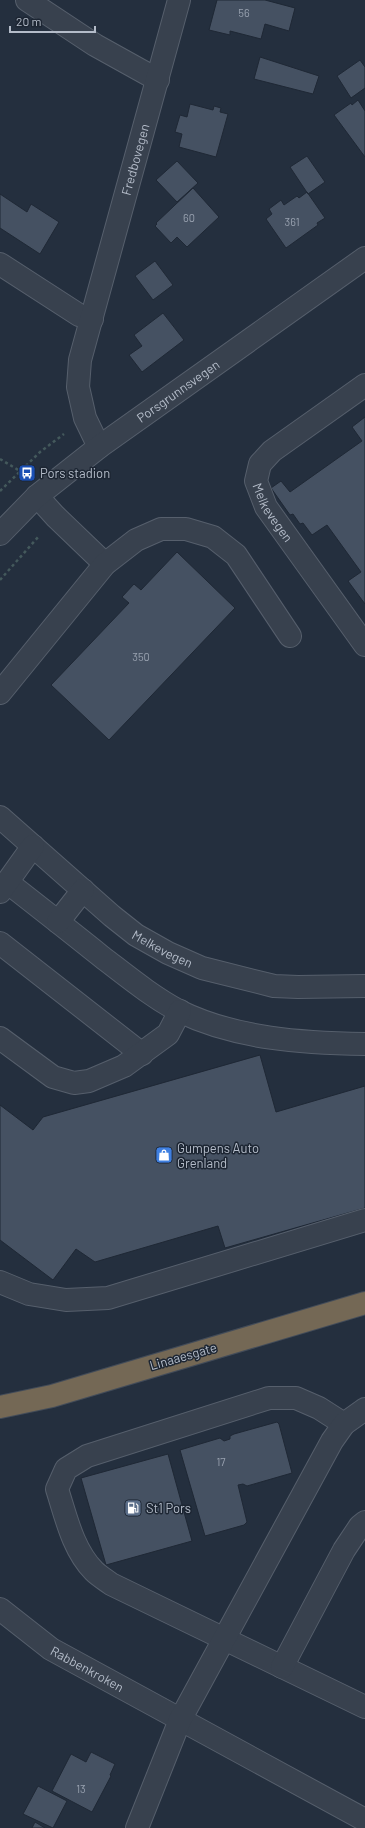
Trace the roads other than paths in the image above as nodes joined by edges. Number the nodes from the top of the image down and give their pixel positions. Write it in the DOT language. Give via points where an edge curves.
graph roads {
  1 [pos="26,0"];
  2 [pos="179,0"];
  3 [pos="158,80"];
  4 [pos="365,258"];
  5 [pos="0,264"];
  6 [pos="92,320"];
  7 [pos="365,384"];
  8 [pos="99,447"];
  9 [pos="37,496"];
  10 [pos="0,534"];
  11 [pos="105,564"];
  12 [pos="290,636"];
  13 [pos="365,645"];
  14 [pos="0,693"];
  15 [pos="0,817"];
  16 [pos="33,846"];
  17 [pos="4,887"];
  18 [pos="83,890"];
  19 [pos="58,922"];
  20 [pos="0,943"];
  21 [pos="365,986"];
  22 [pos="180,1011"];
  23 [pos="0,1038"];
  24 [pos="365,1044"];
  25 [pos="142,1054"];
  26 [pos="365,1220"];
  27 [pos="0,1282"];
  28 [pos="365,1303"];
  29 [pos="0,1407"];
  30 [pos="365,1409"];
  31 [pos="344,1424"];
  32 [pos="365,1522"];
  33 [pos="0,1609"];
  34 [pos="224,1639"];
  35 [pos="282,1667"];
  36 [pos="365,1707"];
  37 [pos="180,1720"];
  38 [pos="365,1820"];
  39 [pos="137,1828"];
  1 -- 3 [label="street" via="95,45"];
  2 -- 3 [label="street, Fredbovegen"];
  3 -- 6 [label="street, Fredbovegen"];
  4 -- 8 [label="street, Porsgrunnsvegen"];
  5 -- 6 [label="street"];
  6 -- 8 [label="street, Fredbovegen" via="80,360 78,387 85,418"];
  7 -- 13 [label="street, Melkevegen" via="272,451 260,464 256,481 266,507"];
  8 -- 9 [label="street, Porsgrunnsvegen"];
  9 -- 10 [label="street, Porsgrunnsvegen"];
  9 -- 11 [label="street"];
  11 -- 12 [label="street" via="136,540 161,528 186,529 213,537 236,555"];
  11 -- 14 [label="street"];
  15 -- 16 [label="street, Melkevegen"];
  16 -- 17 [label="street"];
  16 -- 18 [label="street, Melkevegen"];
  17 -- 19 [label="street"];
  18 -- 19 [label="street"];
  18 -- 21 [label="street, Melkevegen" via="136,935 202,968 274,986"];
  19 -- 22 [label="street" via="148,993"];
  20 -- 25 [label="street"];
  22 -- 24 [label="street" via="216,1025 257,1036 317,1043"];
  22 -- 25 [label="street" via="168,1034"];
  23 -- 25 [label="street" via="53,1077 74,1083 89,1081 124,1066"];
  26 -- 27 [label="street" via="108,1298 66,1300 29,1294"];
  28 -- 29 [label="highway, Linaaesgate" via="52,1396"];
  30 -- 31 [label="street"];
  31 -- 34 [label="street" via="332,1441"];
  31 -- 34 [label="street" via="320,1408 296,1398 268,1398 87,1456 66,1469 58,1489 73,1539 94,1571 111,1584"];
  32 -- 35 [label="street" via="344,1550"];
  33 -- 37 [label="street, Rabbenkroken" via="51,1649"];
  34 -- 35 [label="street"];
  34 -- 37 [label="street"];
  35 -- 36 [label="street"];
  37 -- 38 [label="street, Rabbenkroken"];
  37 -- 39 [label="street"];
}
